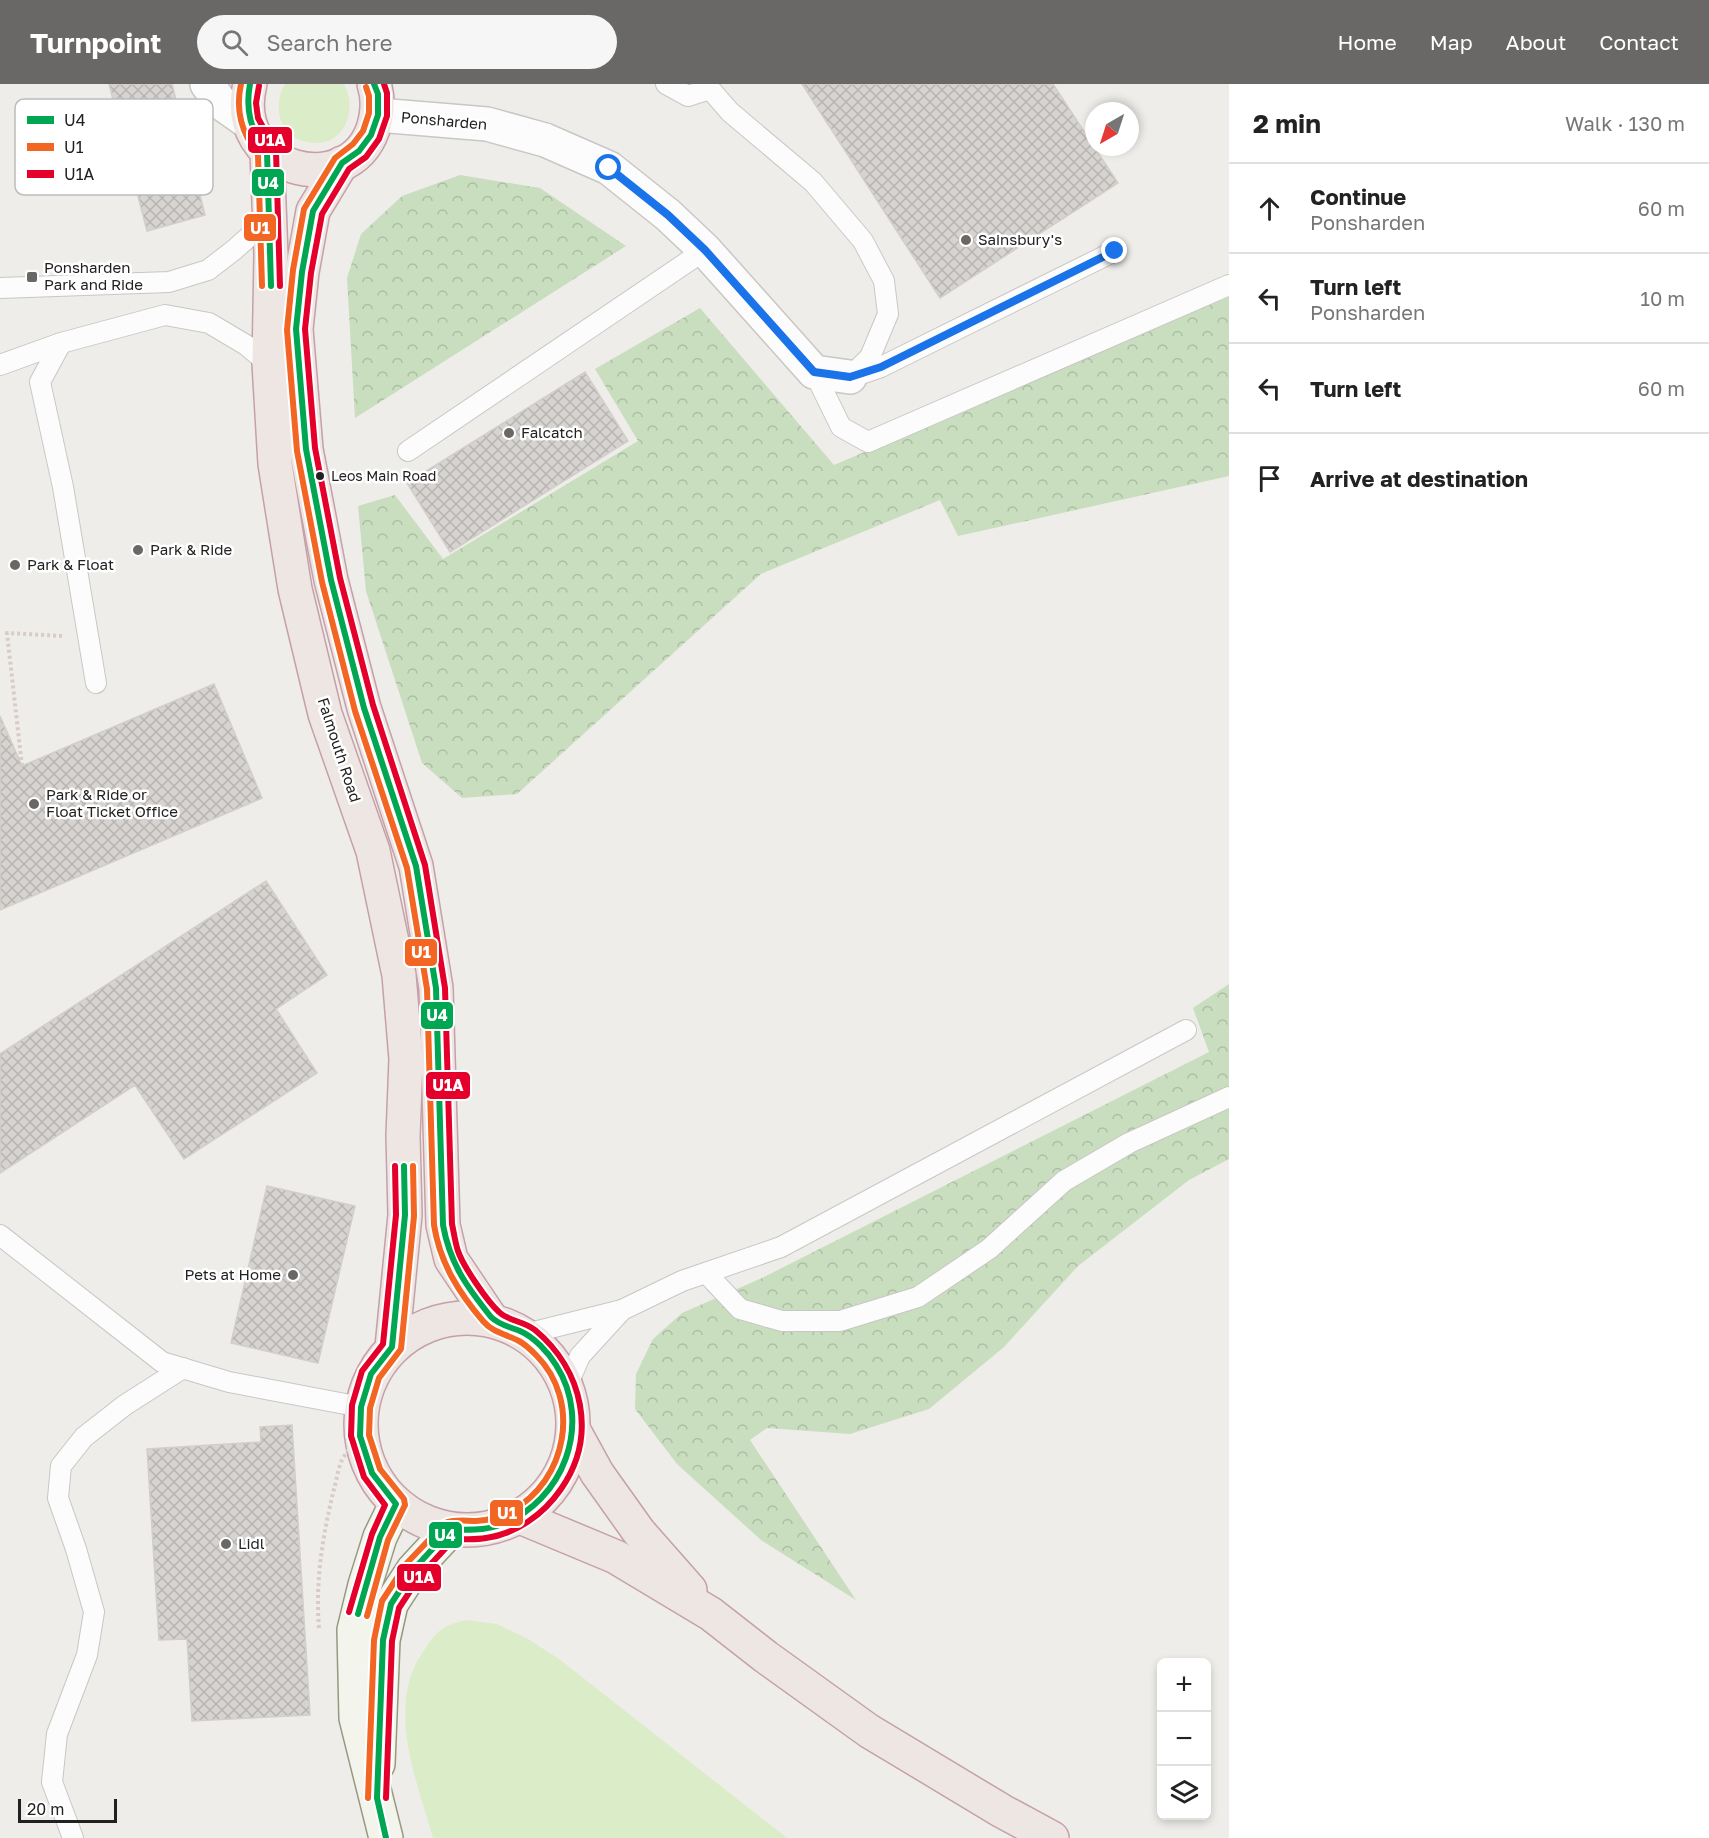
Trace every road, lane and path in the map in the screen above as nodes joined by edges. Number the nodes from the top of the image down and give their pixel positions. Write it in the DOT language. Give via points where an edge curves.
graph roads {
  1 [pos="207,84"];
  2 [pos="250,84"];
  3 [pos="666,84"];
  4 [pos="710,87"];
  5 [pos="376,100"];
  6 [pos="249,122"];
  7 [pos="267,153"];
  8 [pos="342,163"];
  9 [pos="270,218"];
  10 [pos="705,250"];
  11 [pos="1115,251"];
  12 [pos="1229,285"];
  13 [pos="0,288"];
  14 [pos="61,343"];
  15 [pos="0,364"];
  16 [pos="269,364"];
  17 [pos="814,372"];
  18 [pos="850,377"];
  19 [pos="408,451"];
  20 [pos="89,638"];
  21 [pos="96,683"];
  22 [pos="22,766"];
  23 [pos="1186,1030"];
  24 [pos="1229,1096"];
  25 [pos="0,1235"];
  26 [pos="706,1273"];
  27 [pos="622,1310"];
  28 [pos="492,1320"];
  29 [pos="526,1334"];
  30 [pos="392,1347"];
  31 [pos="183,1368"];
  32 [pos="567,1386"];
  33 [pos="361,1407"];
  34 [pos="574,1431"];
  35 [pos="396,1504"];
  36 [pos="520,1517"];
  37 [pos="450,1530"];
  38 [pos="711,1614"];
  39 [pos="377,1798"];
  40 [pos="73,1838"];
  41 [pos="386,1838"];
  42 [pos="1052,1838"];
  1 -- 6 [label="street" via="221,103"];
  2 -- 6 [label="highway, Falmouth Road" via="246,104"];
  3 -- 4 [label="lane" via="688,96"];
  4 -- 18 [label="lane" via="730,112 813,182 863,242 884,281 888,314 870,357"];
  5 -- 8 [label="highway" via="371,135 359,151"];
  5 -- 10 [label="street, Ponsharden" via="544,140 609,168"];
  6 -- 7 [label="highway, Falmouth Road"];
  7 -- 8 [label="highway" via="303,170 323,170"];
  7 -- 9 [label="highway, Falmouth Road"];
  8 -- 28 [label="highway" via="313,211 302,272 296,329 306,449 331,580 363,708 416,866 436,988 443,1225 451,1258"];
  9 -- 13 [label="lane" via="208,270 169,282"];
  9 -- 16 [label="highway, Falmouth Road"];
  10 -- 17 [label="street, Ponsharden"];
  10 -- 19 [label="lane"];
  11 -- 18 [label="lane" via="881,367"];
  12 -- 17 [label="lane" via="868,442 841,427"];
  14 -- 15 [label="lane"];
  14 -- 16 [label="lane" via="165,315 209,323"];
  14 -- 20 [label="lane" via="40,382"];
  16 -- 30 [label="highway, Falmouth Road" via="275,464 295,589 325,714 373,851 399,975 405,1059 405,1215"];
  17 -- 18 [label="street"];
  20 -- 21 [label="lane"];
  20 -- 22 [label="path" via="7,633"];
  23 -- 26 [label="lane" via="781,1247"];
  24 -- 26 [label="lane" via="1129,1143 1064,1181 989,1249 918,1297 840,1321 782,1321 740,1309"];
  25 -- 31 [label="lane" via="162,1362"];
  26 -- 27 [label="lane"];
  27 -- 29 [label="lane"];
  27 -- 32 [label="lane" via="580,1356"];
  28 -- 29 [label="highway"];
  28 -- 30 [label="highway" via="456,1317 422,1326"];
  29 -- 32 [label="highway" via="550,1357"];
  30 -- 33 [label="highway" via="371,1374"];
  31 -- 33 [label="lane" via="229,1382"];
  31 -- 40 [label="lane" via="84,1437 62,1466 58,1498 94,1612 87,1654 57,1734 52,1782"];
  32 -- 34 [label="highway"];
  33 -- 35 [label="highway" via="360,1436 372,1473"];
  34 -- 36 [label="highway" via="566,1466 547,1495"];
  34 -- 38 [label="highway" via="597,1473 639,1532"];
  35 -- 37 [label="highway" via="421,1520"];
  35 -- 39 [label="main road" via="380,1537 354,1630 356,1718"];
  36 -- 37 [label="highway" via="486,1529"];
  36 -- 38 [label="highway" via="616,1557"];
  37 -- 39 [label="main road" via="413,1570 391,1604 383,1640"];
  38 -- 42 [label="highway" via="869,1731"];
  39 -- 41 [label="main road"];
}
